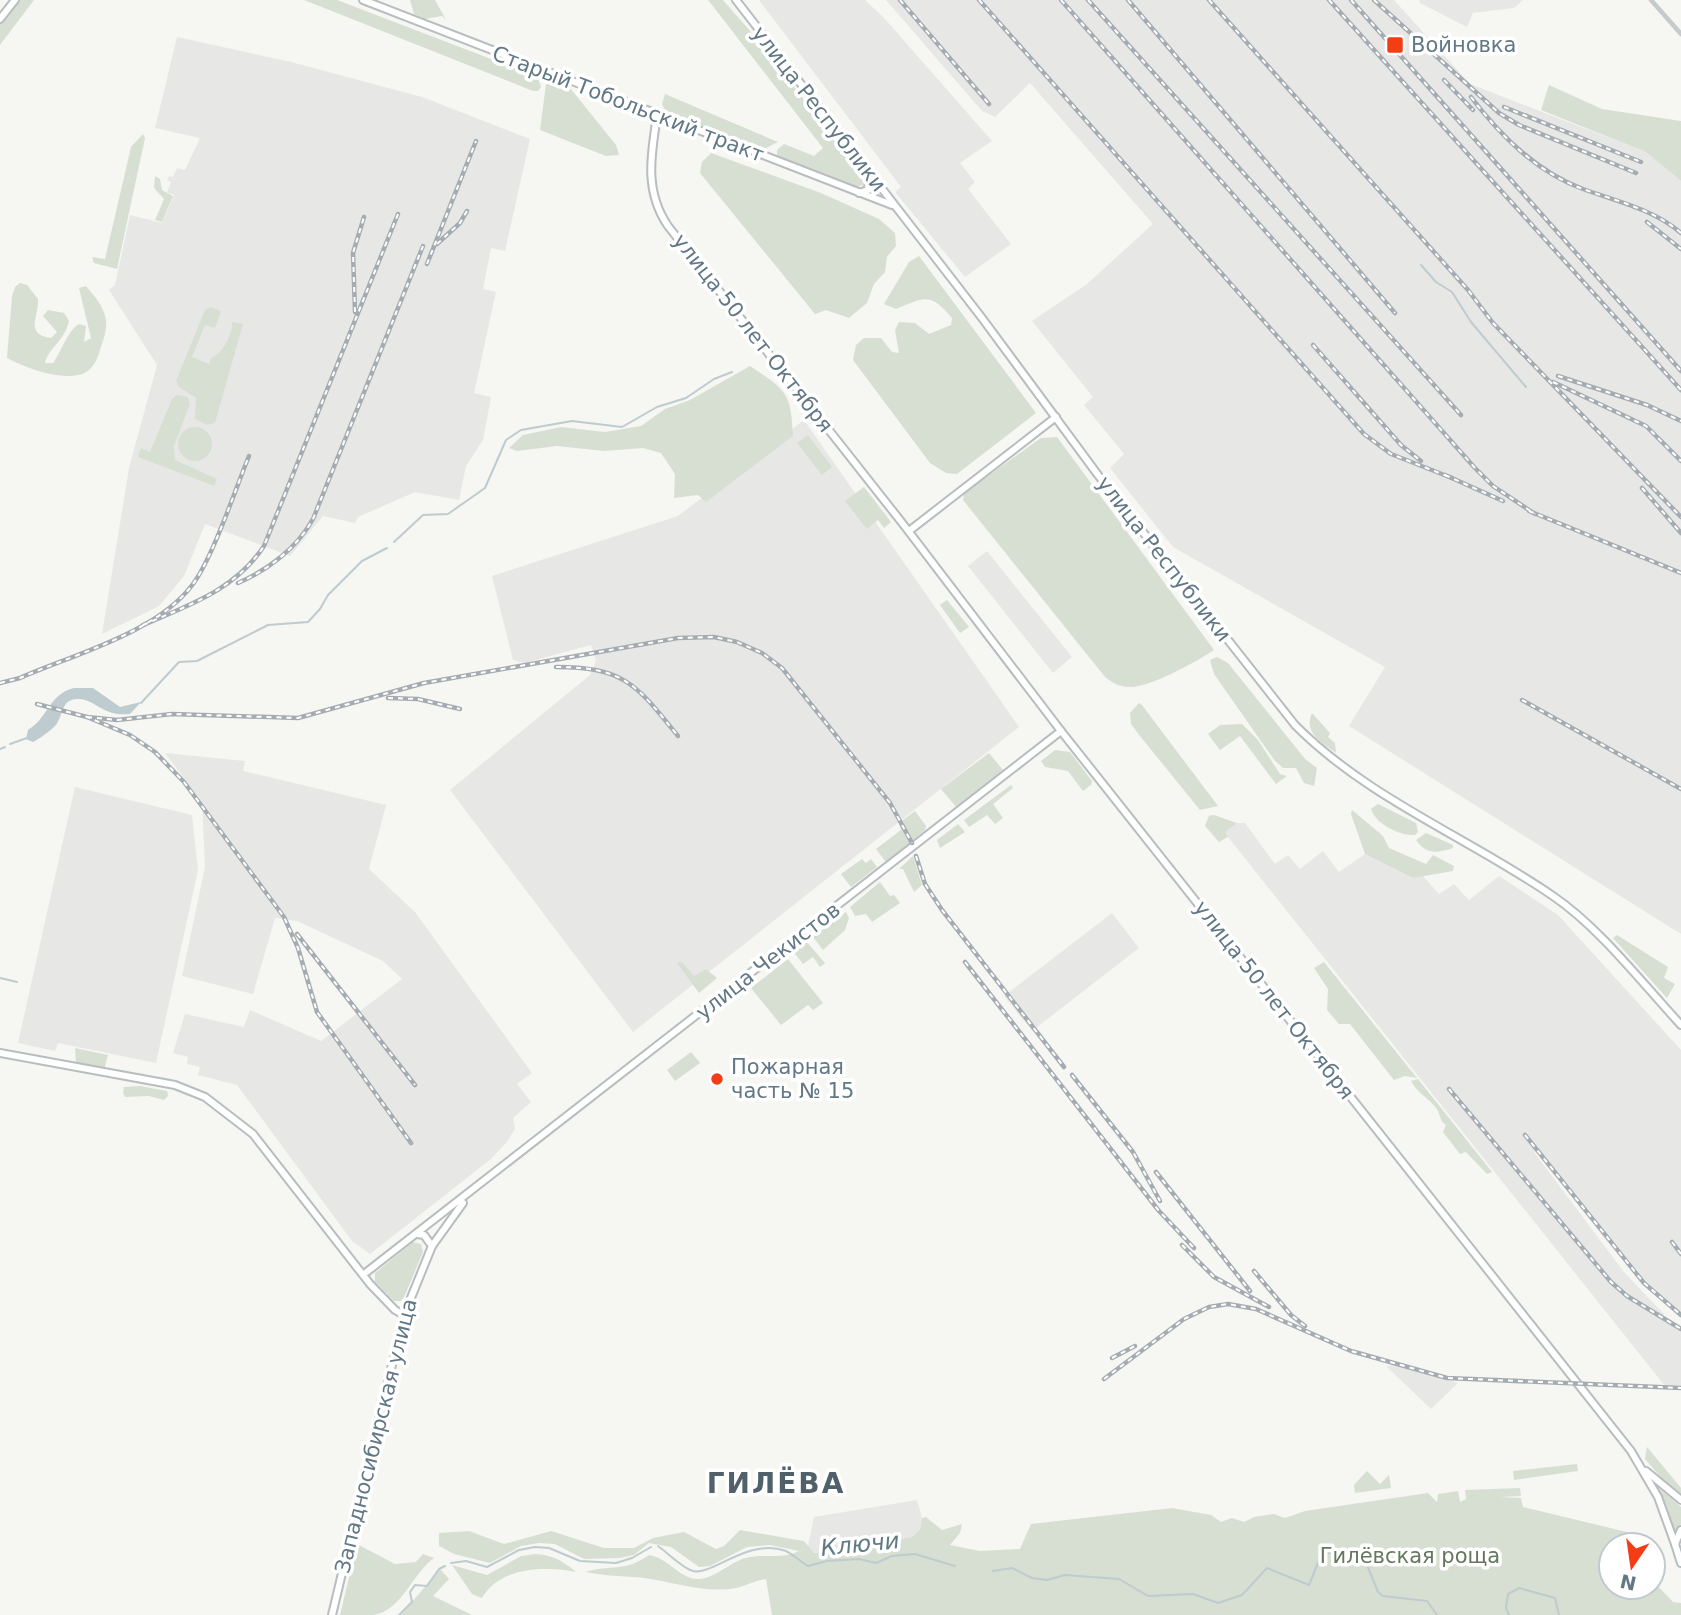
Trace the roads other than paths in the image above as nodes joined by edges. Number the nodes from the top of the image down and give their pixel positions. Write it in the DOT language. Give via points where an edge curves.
graph roads {
  1 [pos="15,0"];
  2 [pos="363,0"];
  3 [pos="736,0"];
  4 [pos="1651,0"];
  5 [pos="0,19"];
  6 [pos="1681,34"];
  7 [pos="657,116"];
  8 [pos="867,171"];
  9 [pos="857,193"];
  10 [pos="894,205"];
  11 [pos="1056,417"];
  12 [pos="909,531"];
  13 [pos="1061,731"];
  14 [pos="1681,1025"];
  15 [pos="0,1053"];
  16 [pos="473,1191"];
  17 [pos="417,1234"];
  18 [pos="432,1246"];
  19 [pos="364,1274"];
  20 [pos="404,1315"];
  21 [pos="1642,1468"];
  22 [pos="1681,1500"];
  23 [pos="1681,1530"];
  24 [pos="1675,1544"];
  25 [pos="1681,1563"];
  26 [pos="331,1615"];
  1 -- 5 [label="main road"];
  2 -- 7 [label="main road, Старый Тобольский тракт"];
  3 -- 8 [label="main road, улица Республики"];
  4 -- 6 [label="street"];
  7 -- 9 [label="main road, Старый Тобольский тракт"];
  7 -- 12 [label="main road, улица 50 лет Октября" via="650,171 653,197 662,216"];
  8 -- 9 [label="main road" via="869,188"];
  8 -- 10 [label="main road, улица Республики"];
  9 -- 10 [label="main road, Старый Тобольский тракт"];
  10 -- 11 [label="main road, улица Республики"];
  11 -- 12 [label="main road"];
  11 -- 14 [label="main road, улица Республики" via="1300,731 1363,780 1563,903"];
  12 -- 13 [label="main road, улица 50 лет Октября"];
  13 -- 16 [label="main road, улица Чекистов"];
  13 -- 21 [label="main road, улица 50 лет Октября"];
  15 -- 19 [label="main road" via="175,1085 205,1097 253,1134"];
  16 -- 17 [label="main road"];
  16 -- 18 [label="main road, Западносибирская улица"];
  17 -- 18 [label="main road" via="424,1234"];
  17 -- 19 [label="main road"];
  18 -- 20 [label="main road, Западносибирская улица"];
  19 -- 20 [label="main road" via="395,1311"];
  20 -- 26 [label="main road, Западносибирская улица"];
  21 -- 22 [label="main road"];
  21 -- 24 [label="main road"];
  23 -- 24 [label="main road"];
  24 -- 25 [label="main road"];
}
